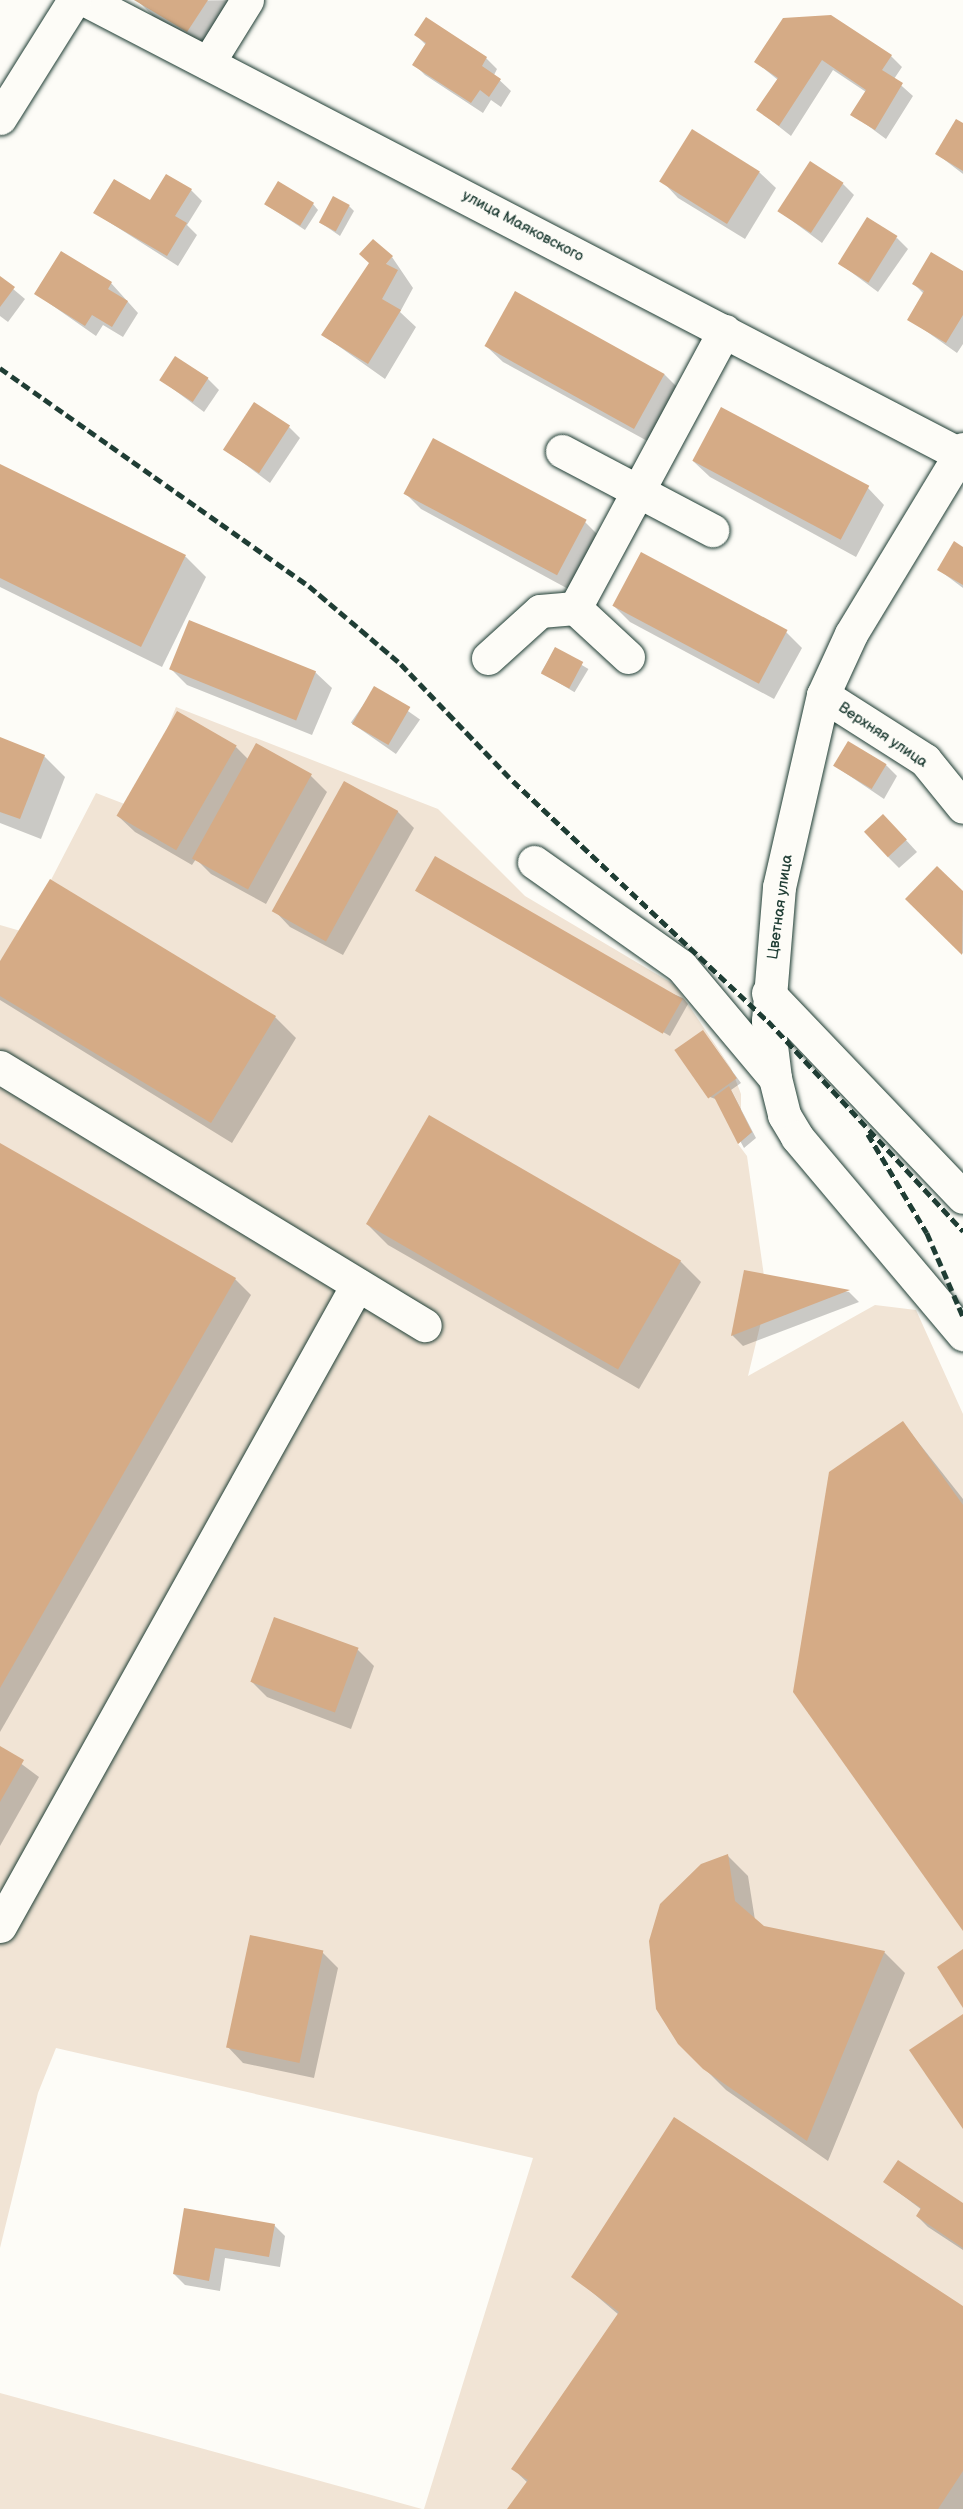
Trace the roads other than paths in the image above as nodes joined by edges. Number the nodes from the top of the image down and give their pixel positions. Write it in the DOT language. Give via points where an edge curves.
graph roads {
  1 [pos="74,0"];
  2 [pos="86,0"];
  3 [pos="247,0"];
  4 [pos="208,63"];
  5 [pos="0,118"];
  6 [pos="724,332"];
  7 [pos="562,451"];
  8 [pos="962,453"];
  9 [pos="639,490"];
  10 [pos="712,530"];
  11 [pos="575,608"];
  12 [pos="628,657"];
  13 [pos="488,658"];
  14 [pos="823,695"];
  15 [pos="963,807"];
  16 [pos="534,862"];
  17 [pos="768,993"];
  18 [pos="0,1067"];
  19 [pos="775,1078"];
  20 [pos="963,1197"];
  21 [pos="357,1286"];
  22 [pos="425,1325"];
  23 [pos="963,1334"];
  24 [pos="0,1926"];
  1 -- 5 [label="street"];
  2 -- 4 [label="street, улица Маяковского"];
  3 -- 4 [label="street"];
  4 -- 6 [label="street, улица Маяковского"];
  6 -- 8 [label="street, улица Маяковского"];
  6 -- 9 [label="street" via="699,369"];
  7 -- 9 [label="street"];
  8 -- 14 [label="street, Цветная улица" via="851,634"];
  9 -- 10 [label="street"];
  9 -- 11 [label="street"];
  11 -- 12 [label="street"];
  11 -- 13 [label="street" via="540,611"];
  14 -- 15 [label="street, Верхняя улица" via="925,760"];
  14 -- 17 [label="street, Цветная улица" via="779,887"];
  16 -- 19 [label="street" via="681,966"];
  17 -- 19 [label="street, Цветная улица"];
  17 -- 20 [label="street"];
  18 -- 21 [label="street"];
  19 -- 23 [label="street, Цветная улица" via="784,1115 797,1137"];
  21 -- 22 [label="street"];
  21 -- 24 [label="street"];
}
